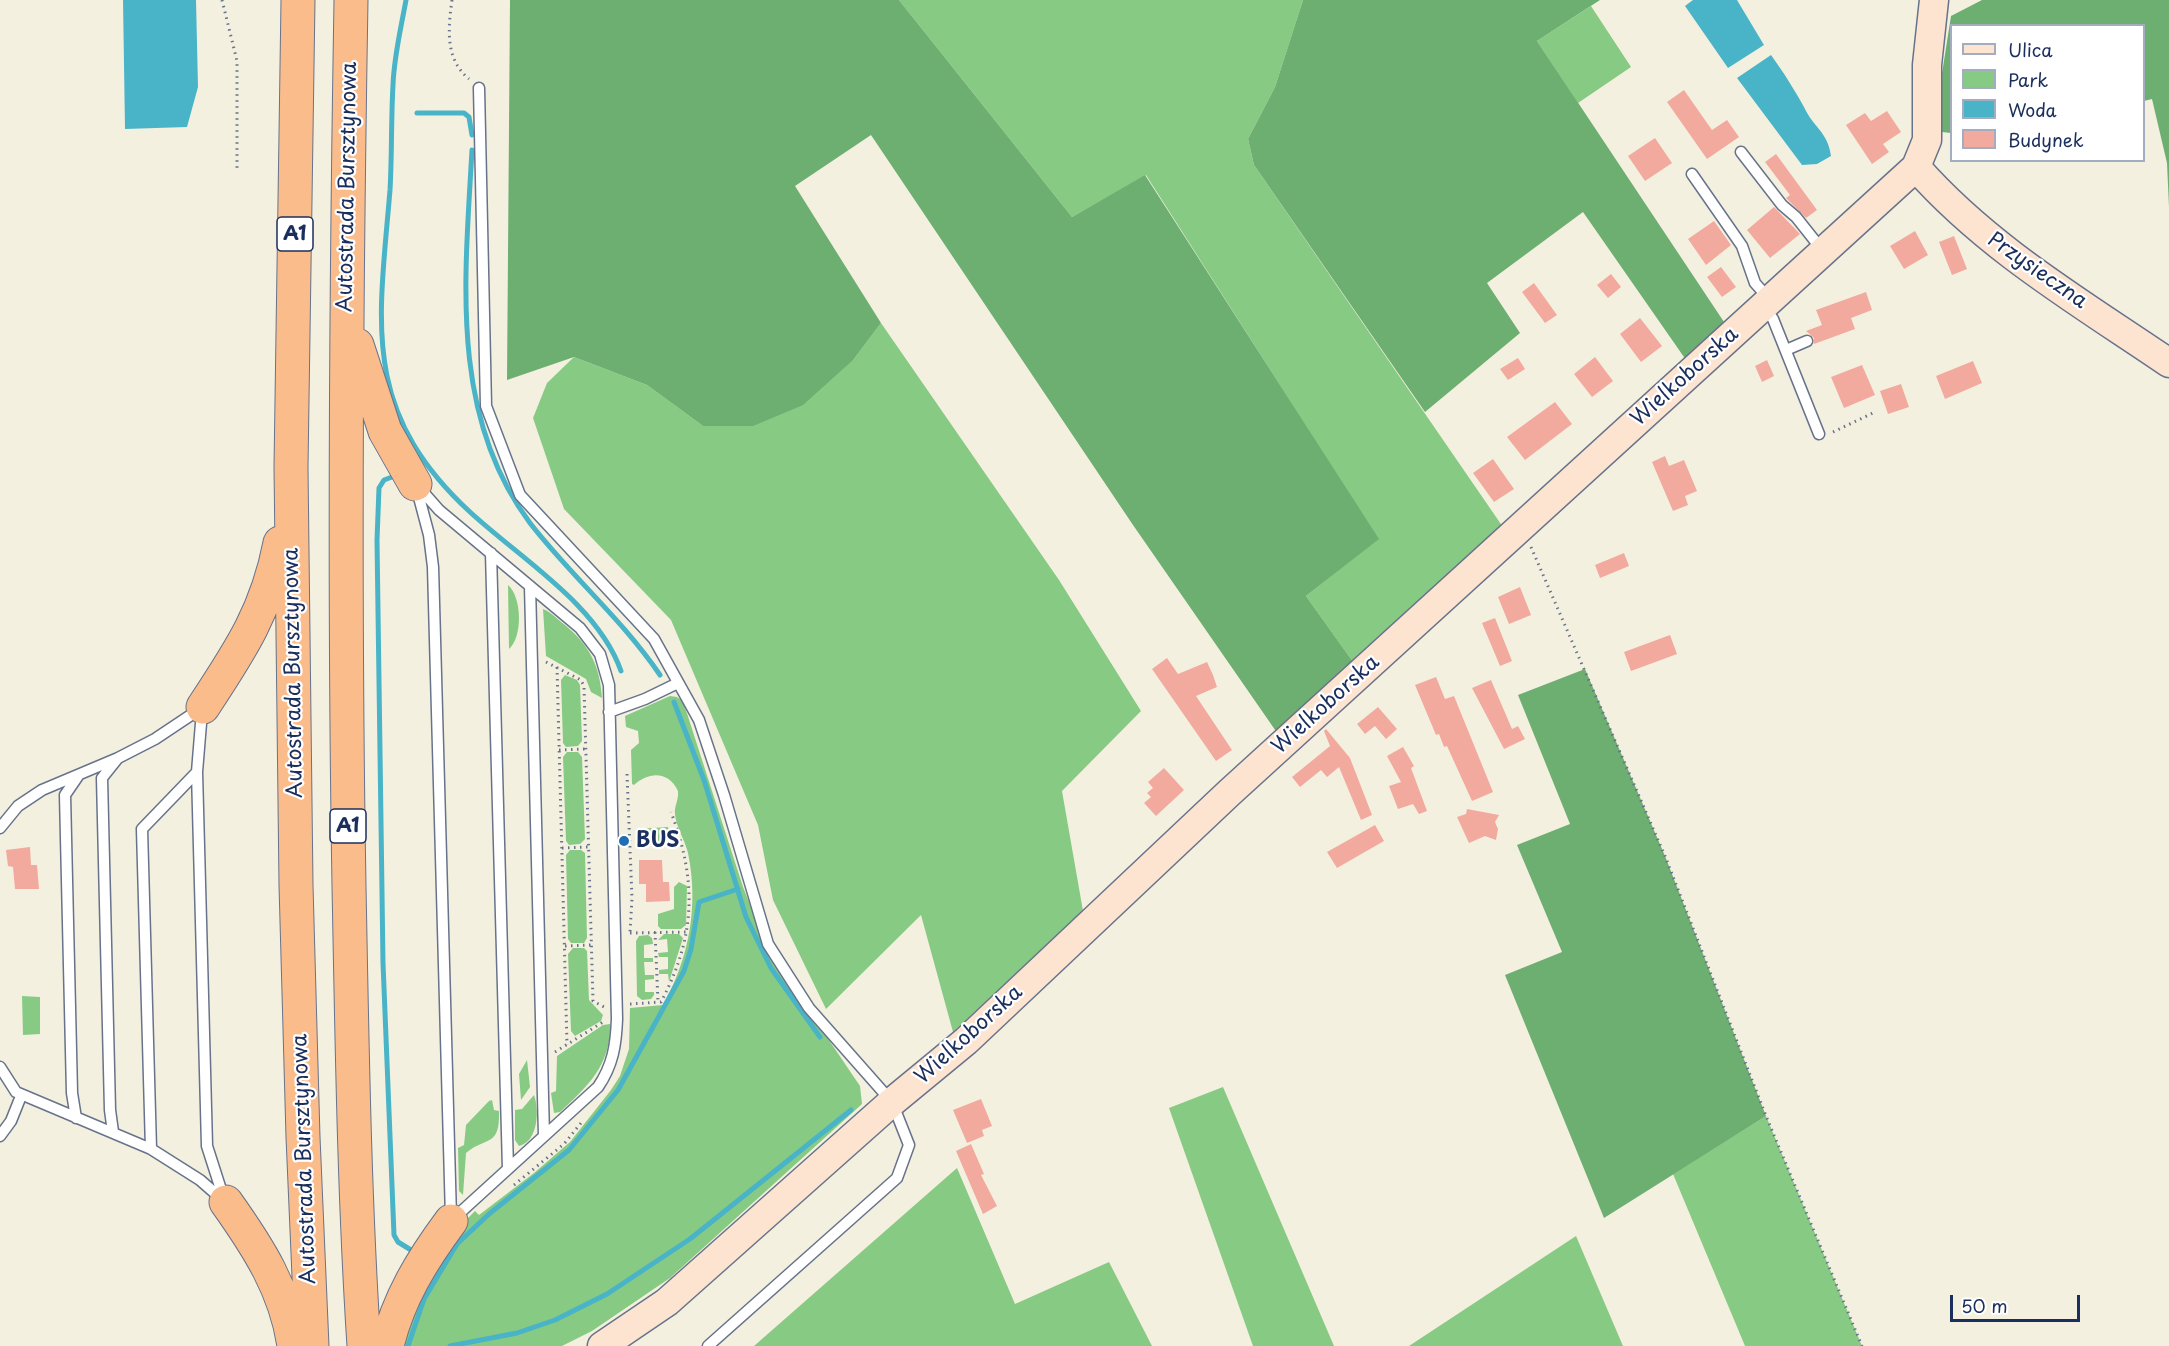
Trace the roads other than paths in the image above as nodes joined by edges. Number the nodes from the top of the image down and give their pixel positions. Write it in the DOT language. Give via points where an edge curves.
graph roads {
  1 [pos="298,0"];
  2 [pos="351,0"];
  3 [pos="1934,0"];
  4 [pos="479,88"];
  5 [pos="1742,153"];
  6 [pos="1916,167"];
  7 [pos="1692,174"];
  8 [pos="1823,251"];
  9 [pos="1767,303"];
  10 [pos="346,306"];
  11 [pos="1807,341"];
  12 [pos="1786,350"];
  13 [pos="2169,363"];
  14 [pos="1819,434"];
  15 [pos="291,467"];
  16 [pos="415,484"];
  17 [pos="491,553"];
  18 [pos="530,586"];
  19 [pos="678,683"];
  20 [pos="203,707"];
  21 [pos="609,712"];
  22 [pos="118,758"];
  23 [pos="197,772"];
  24 [pos="78,776"];
  25 [pos="0,828"];
  26 [pos="0,1067"];
  27 [pos="21,1096"];
  28 [pos="892,1102"];
  29 [pos="76,1118"];
  30 [pos="113,1132"];
  31 [pos="0,1136"];
  32 [pos="544,1136"];
  33 [pos="151,1149"];
  34 [pos="508,1169"];
  35 [pos="226,1202"];
  36 [pos="451,1221"];
  37 [pos="294,1346"];
  38 [pos="312,1346"];
  39 [pos="364,1346"];
  40 [pos="387,1346"];
  41 [pos="602,1346"];
  42 [pos="708,1346"];
  1 -- 15 [label="highway, Autostrada Bursztynowa / A1"];
  2 -- 10 [label="highway, Autostrada Bursztynowa / A1"];
  3 -- 6 [label="street, Wielkoborska" via="1927,65 1927,140"];
  4 -- 19 [label="lane" via="486,406 520,495 654,639"];
  5 -- 8 [label="lane"];
  6 -- 8 [label="street, Wielkoborska"];
  6 -- 13 [label="street, Przysieczna" via="1953,207 1992,240"];
  7 -- 9 [label="lane" via="1742,246"];
  8 -- 9 [label="street, Wielkoborska"];
  9 -- 12 [label="lane"];
  9 -- 28 [label="street, Wielkoborska" via="1229,793 966,1041"];
  10 -- 16 [label="highway" via="372,399"];
  10 -- 39 [label="highway, Autostrada Bursztynowa / A1" via="346,718"];
  11 -- 12 [label="lane"];
  12 -- 14 [label="lane"];
  15 -- 20 [label="highway" via="280,544 262,610"];
  15 -- 38 [label="highway, Autostrada Bursztynowa / A1" via="297,919"];
  16 -- 17 [label="lane" via="439,510"];
  16 -- 36 [label="lane" via="429,535 434,579"];
  17 -- 18 [label="lane"];
  17 -- 34 [label="lane"];
  18 -- 21 [label="lane" via="592,641 606,671"];
  18 -- 32 [label="lane"];
  19 -- 21 [label="lane"];
  19 -- 28 [label="lane" via="699,720 768,944 809,1008"];
  20 -- 22 [label="lane"];
  20 -- 23 [label="lane"];
  21 -- 32 [label="lane" via="616,1044 598,1087"];
  22 -- 24 [label="lane"];
  22 -- 30 [label="lane" via="102,778"];
  23 -- 33 [label="lane" via="142,829"];
  23 -- 35 [label="lane" via="207,1146"];
  24 -- 25 [label="lane" via="42,790 18,806"];
  24 -- 29 [label="lane" via="65,795 72,1093"];
  26 -- 27 [label="lane"];
  27 -- 29 [label="lane"];
  27 -- 31 [label="lane"];
  28 -- 41 [label="street, Wielkoborska" via="667,1302"];
  28 -- 42 [label="lane" via="909,1145 897,1178"];
  29 -- 30 [label="lane"];
  30 -- 33 [label="lane"];
  32 -- 34 [label="lane"];
  33 -- 35 [label="lane"];
  34 -- 36 [label="lane"];
  35 -- 37 [label="highway" via="273,1273"];
  36 -- 40 [label="highway" via="412,1280"];
}
